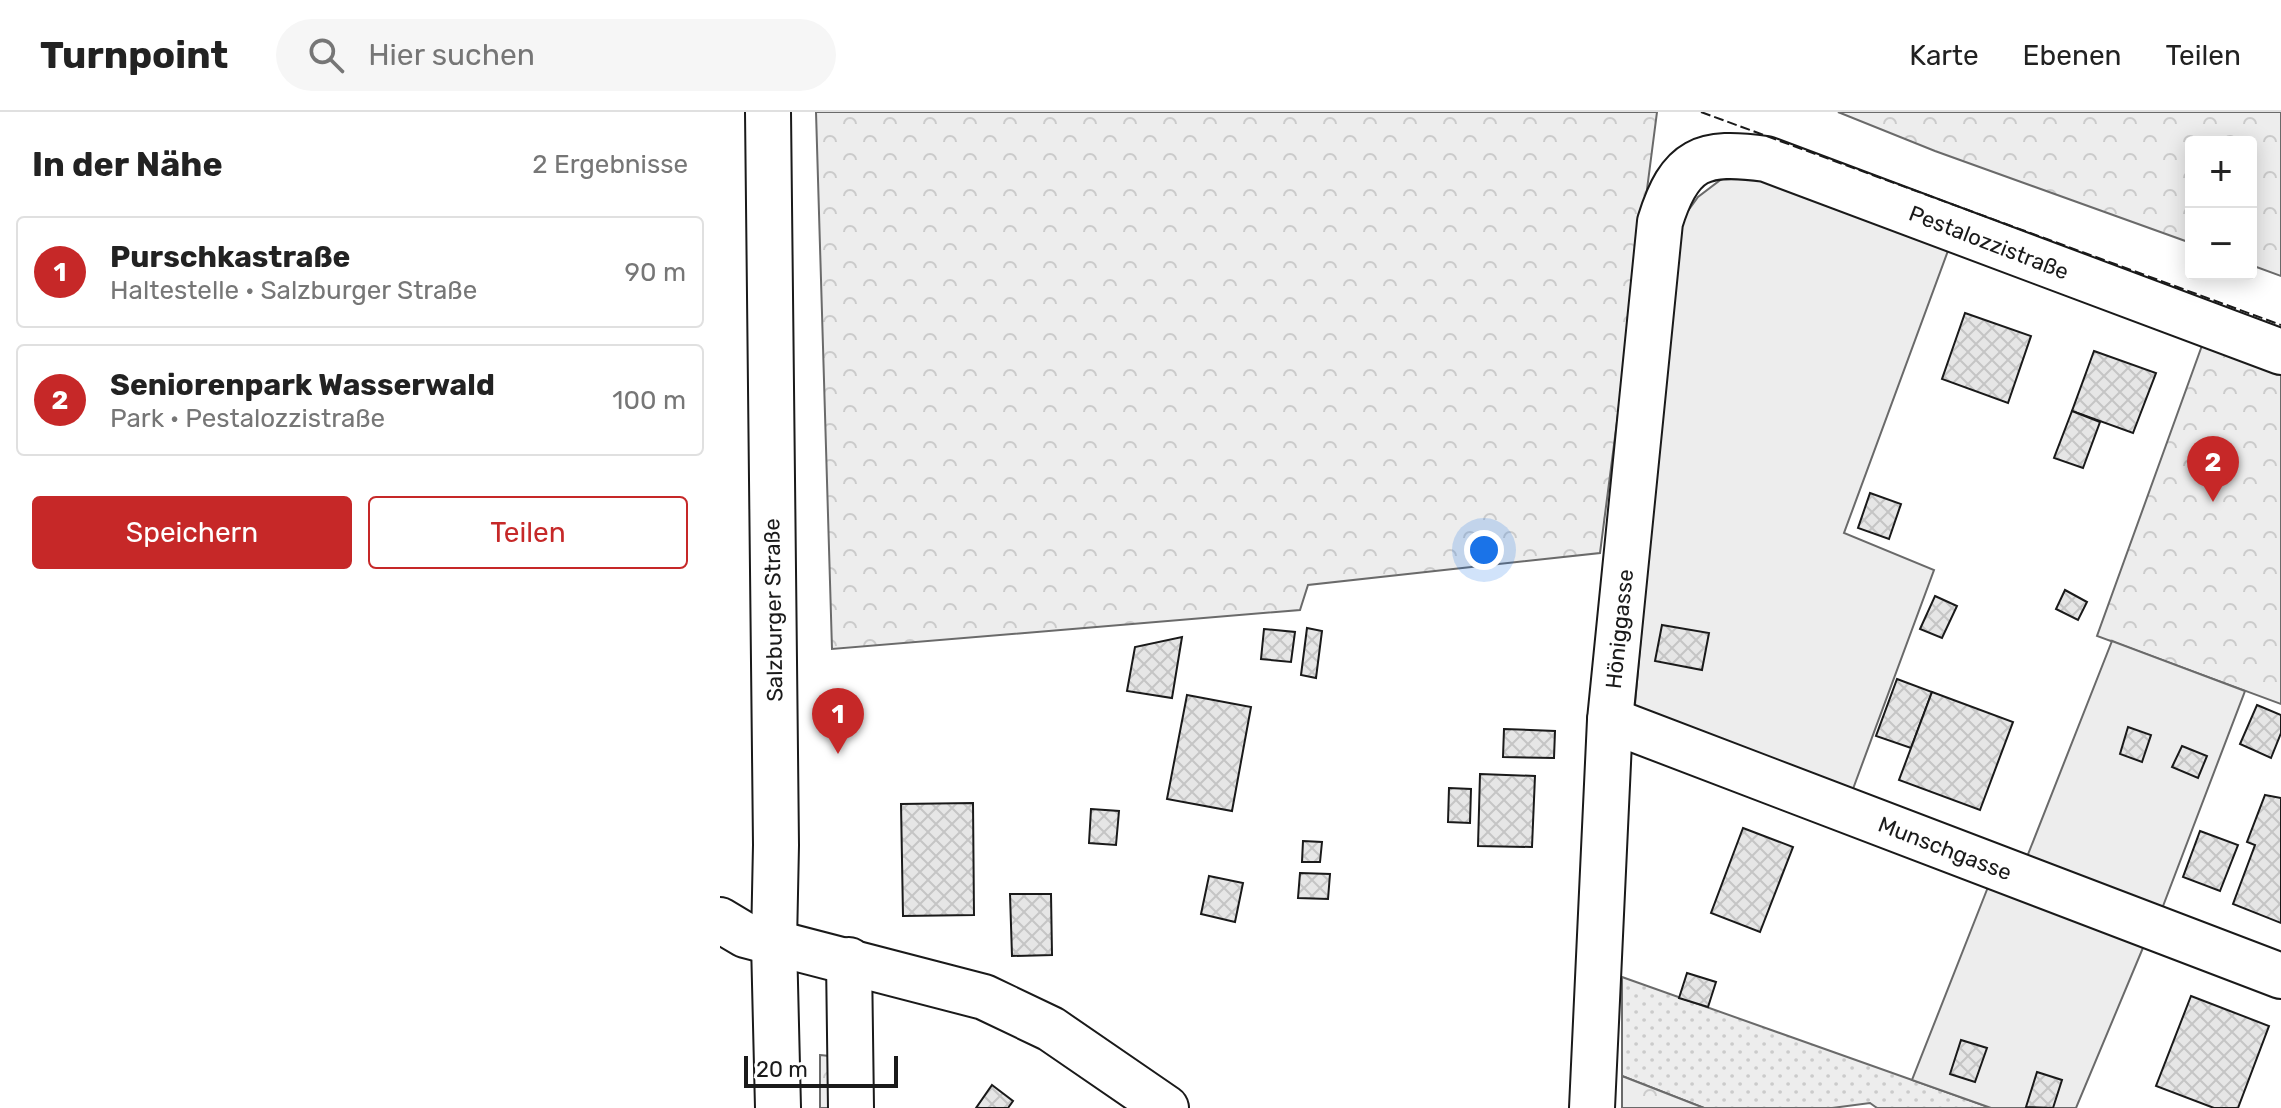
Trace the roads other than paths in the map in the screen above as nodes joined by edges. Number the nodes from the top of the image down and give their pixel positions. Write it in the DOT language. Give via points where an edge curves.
graph roads {
  1 [pos="768,112"];
  2 [pos="1694,162"];
  3 [pos="2281,352"];
  4 [pos="1610,720"];
  5 [pos="720,920"];
  6 [pos="774,942"];
  7 [pos="849,960"];
  8 [pos="2281,976"];
  9 [pos="778,1108"];
  10 [pos="851,1108"];
  11 [pos="1166,1108"];
  12 [pos="1592,1108"];
  1 -- 6 [label="street, Salzburger Straße"];
  2 -- 3 [label="street, Pestalozzistraße" via="1731,154 1766,159"];
  2 -- 4 [label="street, Höniggasse" via="1670,191 1660,222"];
  4 -- 8 [label="street, Munschgasse"];
  4 -- 12 [label="street, Höniggasse"];
  5 -- 6 [label="street" via="745,935"];
  6 -- 7 [label="street"];
  6 -- 9 [label="street, Salzburger Straße"];
  7 -- 10 [label="street"];
  7 -- 11 [label="street" via="984,997 1051,1029"];
}
